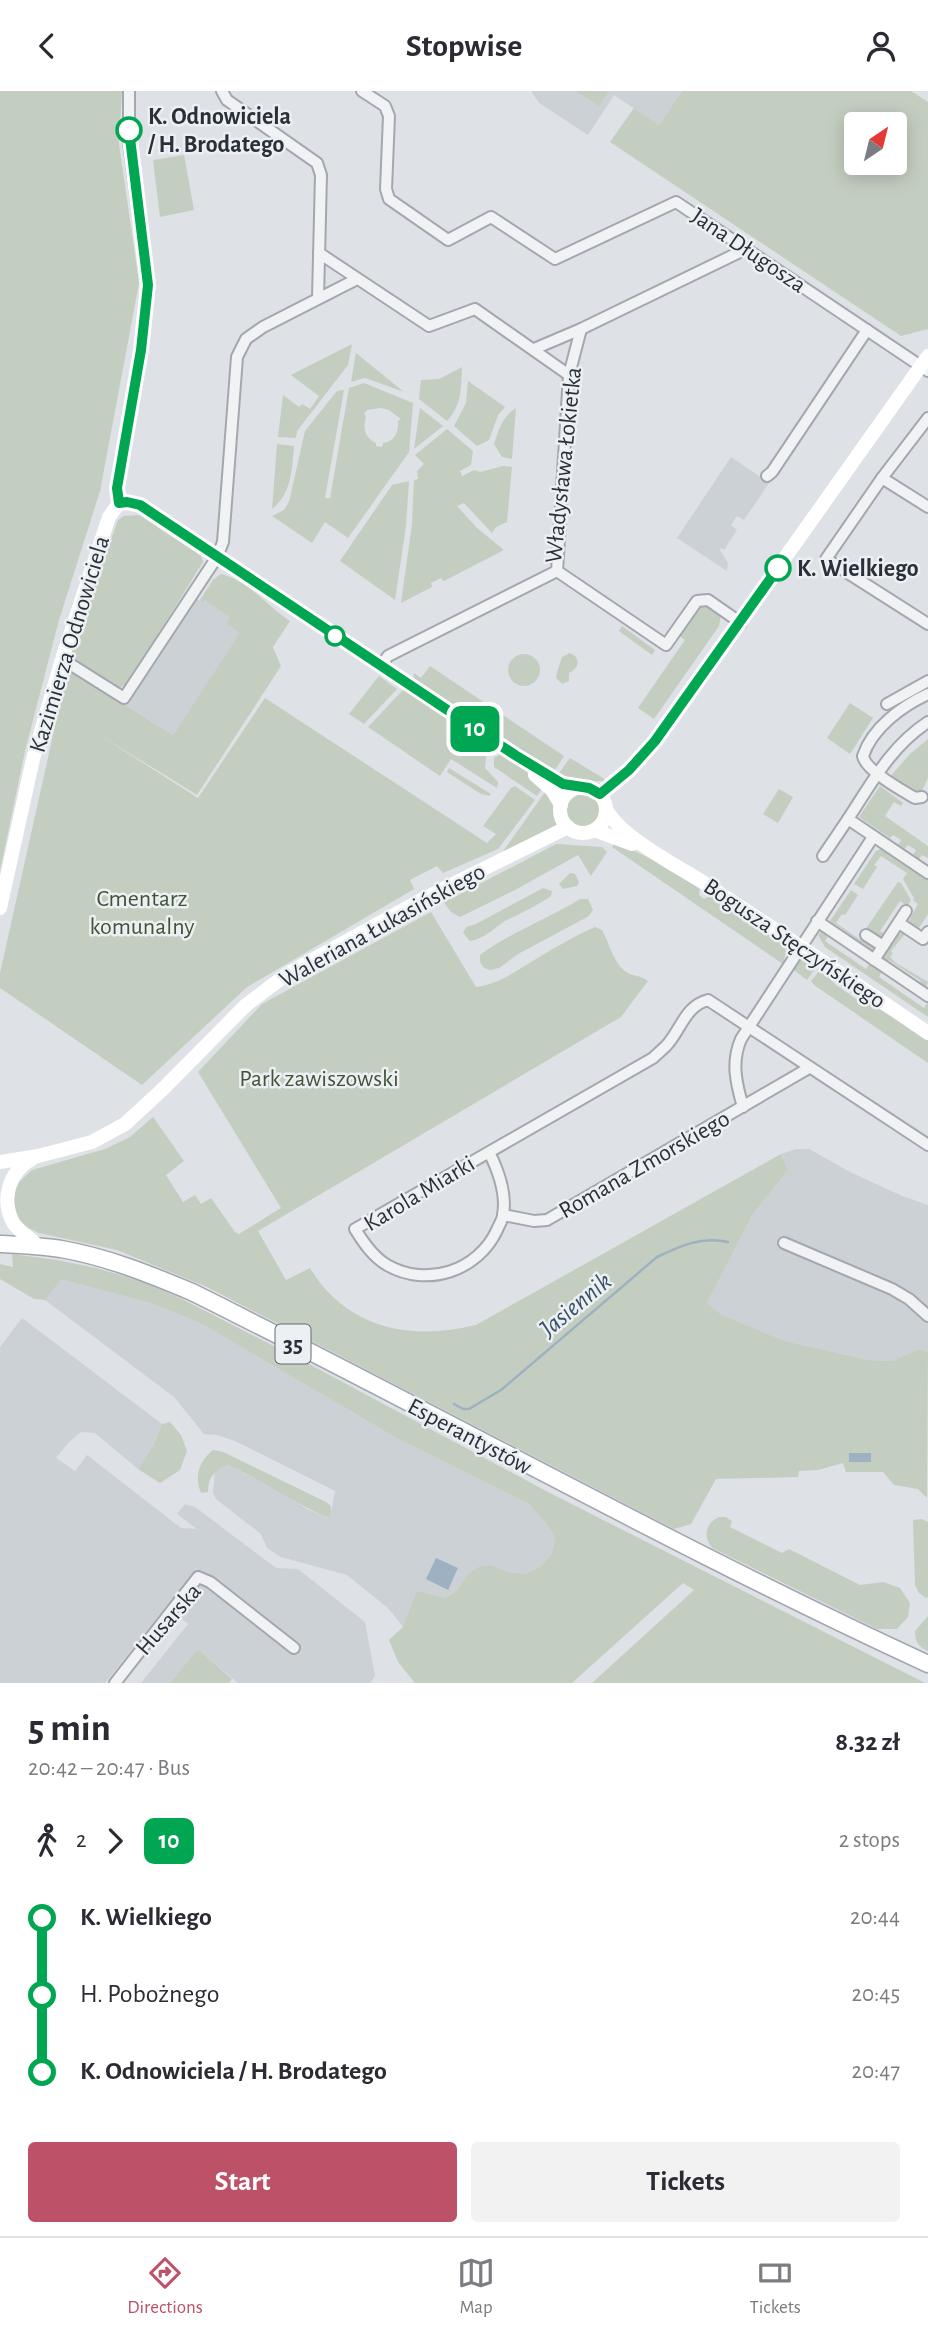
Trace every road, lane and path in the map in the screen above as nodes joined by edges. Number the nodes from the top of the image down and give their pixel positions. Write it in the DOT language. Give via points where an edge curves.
graph roads {
  1 [pos="129,91"];
  2 [pos="222,91"];
  3 [pos="362,91"];
  4 [pos="746,249"];
  5 [pos="318,253"];
  6 [pos="357,279"];
  7 [pos="318,298"];
  8 [pos="581,329"];
  9 [pos="867,330"];
  10 [pos="534,348"];
  11 [pos="926,365"];
  12 [pos="569,375"];
  13 [pos="928,418"];
  14 [pos="767,475"];
  15 [pos="883,478"];
  16 [pos="119,503"];
  17 [pos="928,507"];
  18 [pos="217,557"];
  19 [pos="557,571"];
  20 [pos="741,622"];
  21 [pos="928,624"];
  22 [pos="62,660"];
  23 [pos="381,666"];
  24 [pos="928,681"];
  25 [pos="928,694"];
  26 [pos="887,704"];
  27 [pos="928,722"];
  28 [pos="515,755"];
  29 [pos="878,773"];
  30 [pos="578,788"];
  31 [pos="600,794"];
  32 [pos="922,797"];
  33 [pos="561,805"];
  34 [pos="606,810"];
  35 [pos="848,819"];
  36 [pos="568,827"];
  37 [pos="594,830"];
  38 [pos="873,837"];
  39 [pos="660,855"];
  40 [pos="823,856"];
  41 [pos="928,873"];
  42 [pos="0,908"];
  43 [pos="906,911"];
  44 [pos="817,921"];
  45 [pos="899,923"];
  46 [pos="928,932"];
  47 [pos="866,935"];
  48 [pos="800,946"];
  49 [pos="883,946"];
  50 [pos="874,960"];
  51 [pos="928,996"];
  52 [pos="747,1026"];
  53 [pos="928,1033"];
  54 [pos="809,1068"];
  55 [pos="743,1107"];
  56 [pos="928,1145"];
  57 [pos="489,1152"];
  58 [pos="38,1156"];
  59 [pos="0,1162"];
  60 [pos="503,1215"];
  61 [pos="785,1243"];
  62 [pos="0,1244"];
  63 [pos="39,1247"];
  64 [pos="928,1316"];
  65 [pos="294,1647"];
  66 [pos="928,1664"];
  67 [pos="115,1683"];
  1 -- 16 [label="street, Kazimierza Odnowiciela" via="130,142 148,285 117,488"];
  2 -- 5 [label="street" via="227,100 317,163 321,175"];
  3 -- 4 [label="street, Jana Długosza" via="385,106 389,116 389,199 448,240 491,218 555,259 676,202"];
  4 -- 8 [label="street, Władysława Łokietka"];
  4 -- 9 [label="street, Jana Długosza"];
  5 -- 6 [label="street"];
  5 -- 7 [label="street"];
  6 -- 7 [label="street"];
  6 -- 10 [label="street" via="429,327 475,309"];
  7 -- 18 [label="street" via="246,339 237,357 223,542"];
  8 -- 10 [label="street, Władysława Łokietka"];
  8 -- 12 [label="street, Władysława Łokietka"];
  9 -- 11 [label="street, Jana Długosza"];
  9 -- 14 [label="street"];
  10 -- 12 [label="street"];
  11 -- 20 [label="street"];
  12 -- 19 [label="street, Władysława Łokietka"];
  13 -- 15 [label="street"];
  15 -- 17 [label="street"];
  15 -- 21 [label="street" via="826,559"];
  16 -- 18 [label="street" via="140,505"];
  16 -- 22 [label="street, Kazimierza Odnowiciela" via="109,517"];
  18 -- 22 [label="street" via="124,698"];
  18 -- 23 [label="street"];
  19 -- 20 [label="street" via="666,645 703,599"];
  19 -- 23 [label="street, Władysława Łokietka" via="388,656"];
  20 -- 31 [label="street" via="655,741"];
  22 -- 42 [label="street, Kazimierza Odnowiciela" via="33,759"];
  23 -- 28 [label="street"];
  24 -- 26 [label="street"];
  25 -- 29 [label="street" via="894,715 869,744 864,762"];
  27 -- 29 [label="street" via="902,742"];
  28 -- 30 [label="street"];
  28 -- 33 [label="street" via="552,790"];
  29 -- 32 [label="street" via="912,796"];
  29 -- 35 [label="street"];
  30 -- 31 [label="street"];
  30 -- 33 [label="street"];
  31 -- 34 [label="street"];
  33 -- 36 [label="street"];
  34 -- 37 [label="street"];
  34 -- 39 [label="street, Bogusza Stęczyńskiego" via="615,823"];
  35 -- 38 [label="street"];
  35 -- 40 [label="street"];
  36 -- 37 [label="street" via="579,832"];
  36 -- 58 [label="street, Waleriana Łukasińskiego" via="287,974 246,1006 125,1124 92,1142"];
  37 -- 39 [label="street, Bogusza Stęczyńskiego"];
  38 -- 41 [label="street"];
  38 -- 44 [label="street, Romana Zmorskiego"];
  39 -- 48 [label="street, Bogusza Stęczyńskiego"];
  43 -- 45 [label="street"];
  44 -- 48 [label="street, Romana Zmorskiego"];
  44 -- 50 [label="street"];
  45 -- 46 [label="street" via="923,939"];
  45 -- 49 [label="street"];
  47 -- 49 [label="street"];
  48 -- 52 [label="street, Romana Zmorskiego"];
  48 -- 53 [label="street, Bogusza Stęczyńskiego"];
  49 -- 50 [label="street"];
  50 -- 51 [label="street"];
  52 -- 54 [label="street"];
  52 -- 55 [label="street, Romana Zmorskiego" via="736,1050 735,1079"];
  52 -- 57 [label="street, Karola Miarki" via="708,1000 698,1003 653,1058"];
  54 -- 55 [label="street, Romana Zmorskiego"];
  54 -- 56 [label="street"];
  55 -- 60 [label="street, Romana Zmorskiego" via="547,1220"];
  57 -- 60 [label="street, Karola Miarki" via="502,1186"];
  57 -- 60 [label="street, Karola Miarki" via="355,1229 386,1265 423,1277 447,1274 472,1261 494,1237"];
  58 -- 59 [label="street, Waleriana Łukasińskiego"];
  58 -- 63 [label="street, Waleriana Łukasińskiego" via="15,1172 7,1184 5,1206 15,1225"];
  61 -- 64 [label="street" via="892,1289"];
  62 -- 63 [label="main road, Esperantystów / 35"];
  63 -- 66 [label="main road, Esperantystów / 35" via="122,1264 192,1292 688,1548"];
  65 -- 67 [label="street, Husarska" via="198,1577"];
}
